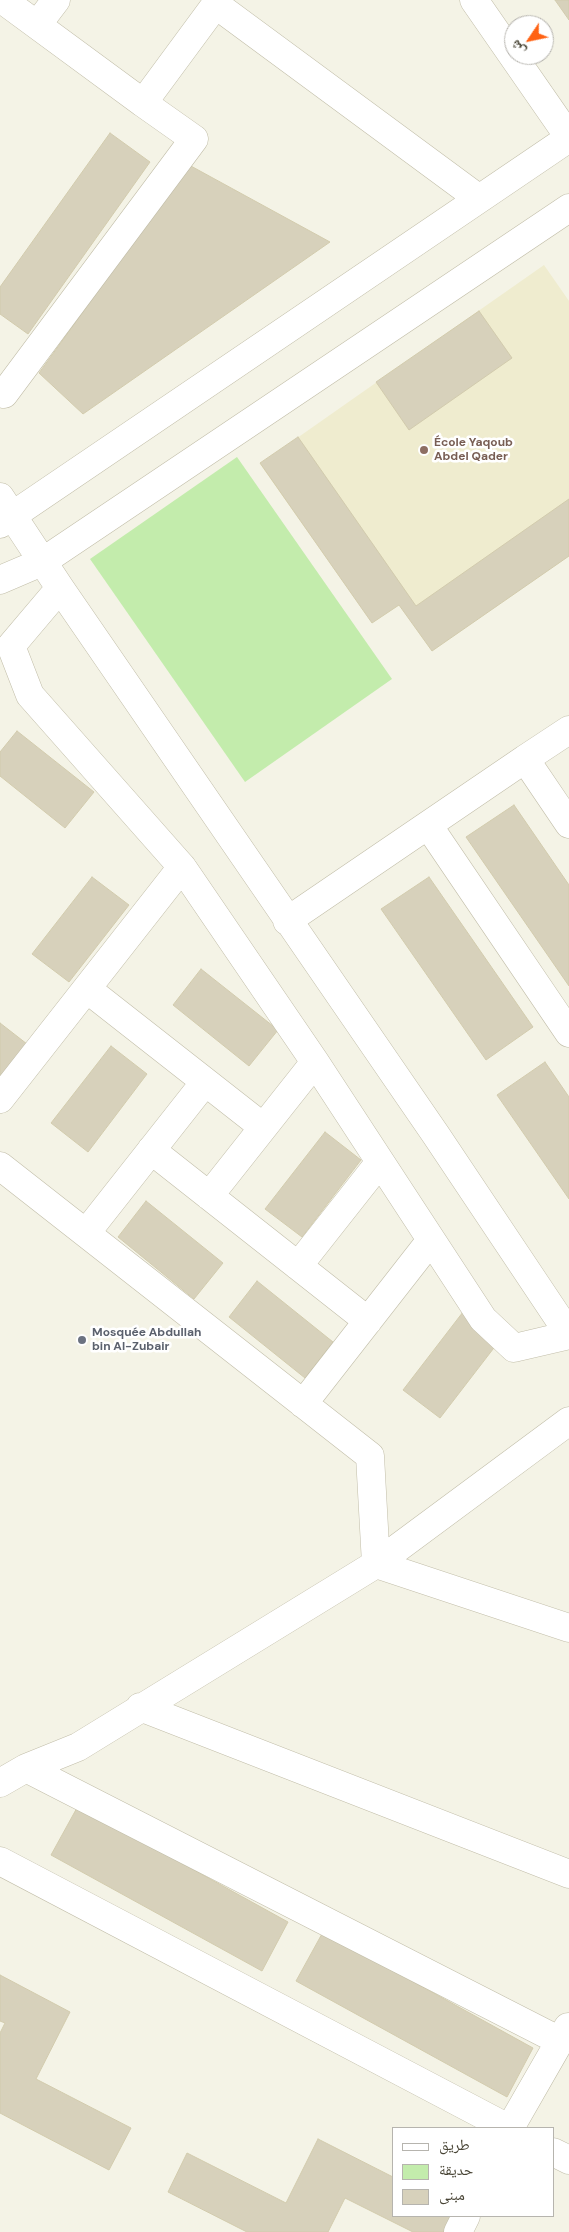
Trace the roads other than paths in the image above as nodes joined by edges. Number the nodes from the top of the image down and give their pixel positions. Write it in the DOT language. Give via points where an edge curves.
graph roads {
  1 [pos="3,0"];
  2 [pos="56,0"];
  3 [pos="474,0"];
  4 [pos="217,2"];
  5 [pos="37,25"];
  6 [pos="143,103"];
  7 [pos="569,137"];
  8 [pos="478,198"];
  9 [pos="569,208"];
  10 [pos="4,394"];
  11 [pos="4,513"];
  12 [pos="42,562"];
  13 [pos="0,580"];
  14 [pos="60,588"];
  15 [pos="569,730"];
  16 [pos="525,759"];
  17 [pos="569,824"];
  18 [pos="428,825"];
  19 [pos="182,868"];
  20 [pos="287,921"];
  21 [pos="87,988"];
  22 [pos="569,1033"];
  23 [pos="314,1062"];
  24 [pos="205,1082"];
  25 [pos="0,1099"];
  26 [pos="263,1127"];
  27 [pos="151,1150"];
  28 [pos="380,1162"];
  29 [pos="0,1166"];
  30 [pos="209,1196"];
  31 [pos="86,1234"];
  32 [pos="431,1240"];
  33 [pos="298,1266"];
  34 [pos="368,1321"];
  35 [pos="569,1335"];
  36 [pos="303,1404"];
  37 [pos="569,1420"];
  38 [pos="376,1564"];
  39 [pos="569,1628"];
  40 [pos="140,1707"];
  41 [pos="26,1768"];
  42 [pos="0,1783"];
  43 [pos="0,1861"];
  44 [pos="569,1874"];
  45 [pos="564,2033"];
  46 [pos="507,2127"];
  47 [pos="510,2127"];
  48 [pos="554,2152"];
  49 [pos="569,2160"];
  50 [pos="466,2217"];
  51 [pos="458,2232"];
  1 -- 5 [label="street"];
  2 -- 5 [label="street"];
  3 -- 7 [label="street"];
  4 -- 6 [label="street"];
  4 -- 8 [label="street"];
  5 -- 6 [label="street"];
  6 -- 10 [label="street" via="194,139"];
  7 -- 8 [label="street"];
  8 -- 11 [label="street"];
  9 -- 12 [label="street"];
  11 -- 12 [label="street"];
  12 -- 13 [label="street"];
  12 -- 14 [label="street"];
  14 -- 19 [label="street" via="11,646 30,695"];
  14 -- 20 [label="street"];
  15 -- 16 [label="street"];
  16 -- 17 [label="street"];
  16 -- 18 [label="street"];
  18 -- 20 [label="street"];
  18 -- 22 [label="street"];
  19 -- 21 [label="street"];
  19 -- 23 [label="street"];
  20 -- 35 [label="street" via="436,1135"];
  21 -- 24 [label="street"];
  21 -- 25 [label="street"];
  23 -- 26 [label="street"];
  23 -- 28 [label="street"];
  24 -- 26 [label="street"];
  24 -- 27 [label="street"];
  26 -- 30 [label="street"];
  27 -- 30 [label="street"];
  27 -- 31 [label="street"];
  28 -- 32 [label="street"];
  28 -- 33 [label="street"];
  29 -- 31 [label="street"];
  30 -- 33 [label="street"];
  31 -- 36 [label="street"];
  32 -- 34 [label="street"];
  32 -- 35 [label="street" via="482,1319 514,1348"];
  33 -- 34 [label="street"];
  34 -- 36 [label="street"];
  36 -- 38 [label="street" via="370,1456"];
  37 -- 38 [label="street"];
  38 -- 39 [label="street"];
  38 -- 40 [label="street"];
  40 -- 41 [label="street" via="78,1747"];
  40 -- 44 [label="street"];
  41 -- 42 [label="street"];
  41 -- 45 [label="street"];
  43 -- 46 [label="street"];
  45 -- 47 [label="street"];
  48 -- 49 [label="street"];
  50 -- 51 [label="street"];
}
